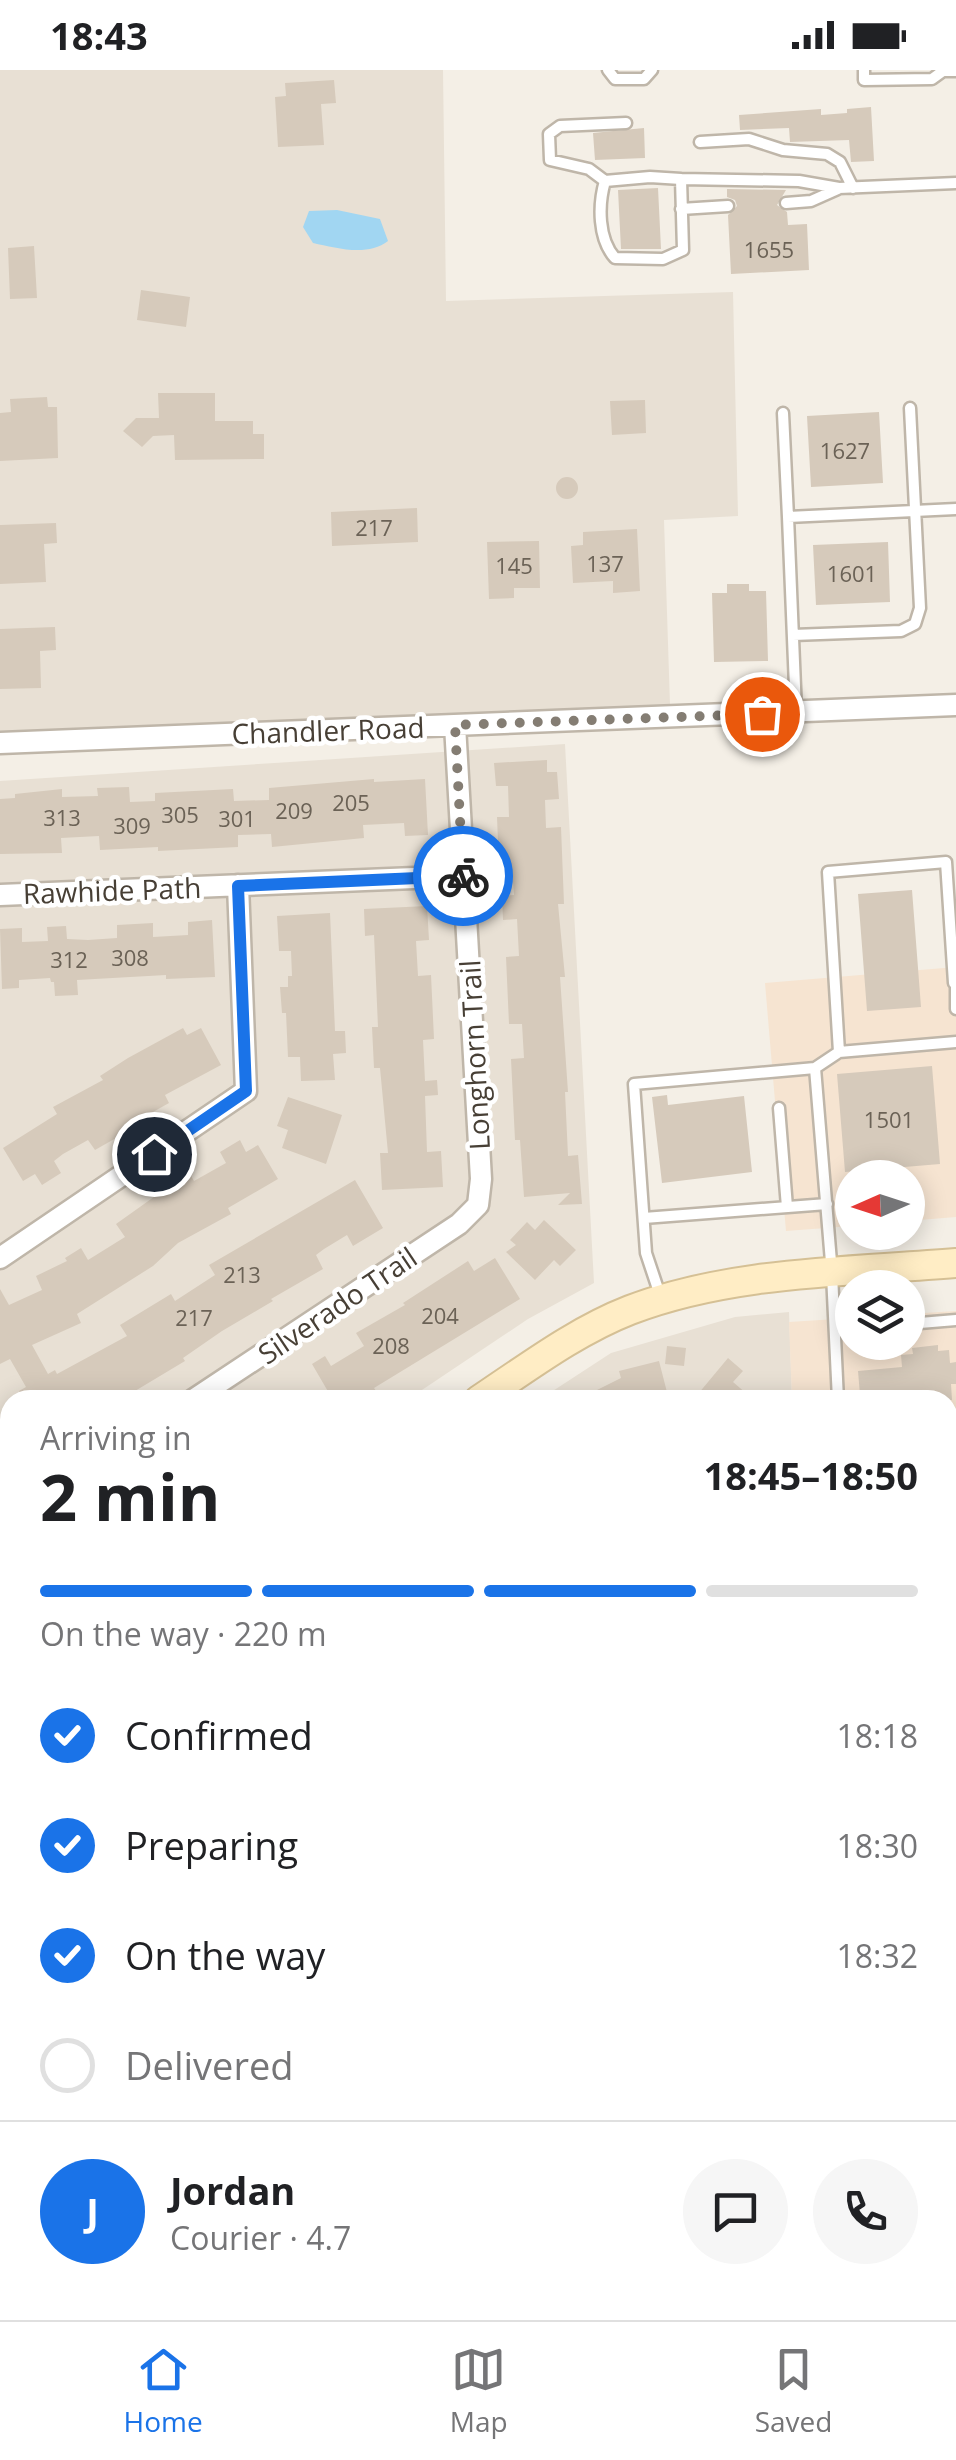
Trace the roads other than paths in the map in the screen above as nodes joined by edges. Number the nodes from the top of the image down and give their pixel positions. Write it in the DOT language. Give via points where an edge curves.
graph roads {
  1 [pos="608,70"];
  2 [pos="652,70"];
  3 [pos="864,70"];
  4 [pos="956,71"];
  5 [pos="626,123"];
  6 [pos="700,142"];
  7 [pos="681,179"];
  8 [pos="605,181"];
  9 [pos="956,183"];
  10 [pos="839,188"];
  11 [pos="853,188"];
  12 [pos="786,203"];
  13 [pos="728,206"];
  14 [pos="681,209"];
  15 [pos="910,408"];
  16 [pos="782,414"];
  17 [pos="956,509"];
  18 [pos="916,511"];
  19 [pos="788,517"];
  20 [pos="793,635"];
  21 [pos="956,706"];
  22 [pos="796,712"];
  23 [pos="455,725"];
  24 [pos="0,743"];
  25 [pos="464,876"];
  26 [pos="238,886"];
  27 [pos="0,894"];
  28 [pos="955,983"];
  29 [pos="956,1009"];
  30 [pos="956,1042"];
  31 [pos="839,1052"];
  32 [pos="815,1068"];
  33 [pos="779,1108"];
  34 [pos="478,1204"];
  35 [pos="827,1204"];
  36 [pos="787,1206"];
  37 [pos="644,1218"];
  38 [pos="0,1258"];
  39 [pos="956,1263"];
  40 [pos="832,1274"];
  41 [pos="662,1299"];
  42 [pos="956,1320"];
  43 [pos="925,1323"];
  44 [pos="835,1331"];
  45 [pos="836,1360"];
  46 [pos="208,1390"];
  47 [pos="494,1390"];
  48 [pos="838,1390"];
  1 -- 2 [label="lane" via="615,79 644,78"];
  3 -- 4 [label="lane" via="864,80"];
  5 -- 8 [label="lane" via="560,126 549,134 550,160 589,169"];
  6 -- 11 [label="lane" via="749,139 826,154 840,162"];
  7 -- 8 [label="lane"];
  7 -- 10 [label="lane"];
  7 -- 14 [label="lane"];
  8 -- 14 [label="lane" via="603,239 616,258 644,262 682,250"];
  9 -- 11 [label="lane"];
  10 -- 11 [label="lane"];
  10 -- 12 [label="lane"];
  13 -- 14 [label="lane"];
  15 -- 18 [label="lane"];
  16 -- 19 [label="lane"];
  17 -- 18 [label="lane"];
  18 -- 19 [label="lane"];
  18 -- 20 [label="lane" via="915,624 902,631"];
  19 -- 20 [label="lane"];
  20 -- 22 [label="lane"];
  21 -- 22 [label="street, Chandler Road"];
  22 -- 23 [label="street, Chandler Road"];
  23 -- 24 [label="street, Chandler Road"];
  23 -- 25 [label="street, Longhorn Trail"];
  25 -- 26 [label="street, Rawhide Path"];
  25 -- 34 [label="street, Longhorn Trail" via="482,1180"];
  26 -- 27 [label="street, Rawhide Path"];
  26 -- 38 [label="street" via="246,1091"];
  28 -- 29 [label="lane"];
  28 -- 31 [label="lane" via="946,862 828,872"];
  30 -- 31 [label="lane"];
  31 -- 32 [label="lane"];
  32 -- 35 [label="lane"];
  32 -- 37 [label="lane" via="634,1084"];
  33 -- 36 [label="lane"];
  34 -- 46 [label="street, Silverado Trail" via="459,1224"];
  35 -- 36 [label="lane"];
  35 -- 40 [label="lane"];
  36 -- 37 [label="lane"];
  37 -- 41 [label="lane" via="646,1252"];
  39 -- 40 [label="main road"];
  40 -- 41 [label="main road"];
  40 -- 44 [label="lane"];
  41 -- 47 [label="main road" via="576,1336"];
  42 -- 43 [label="lane"];
  45 -- 48 [label="lane"];
}
